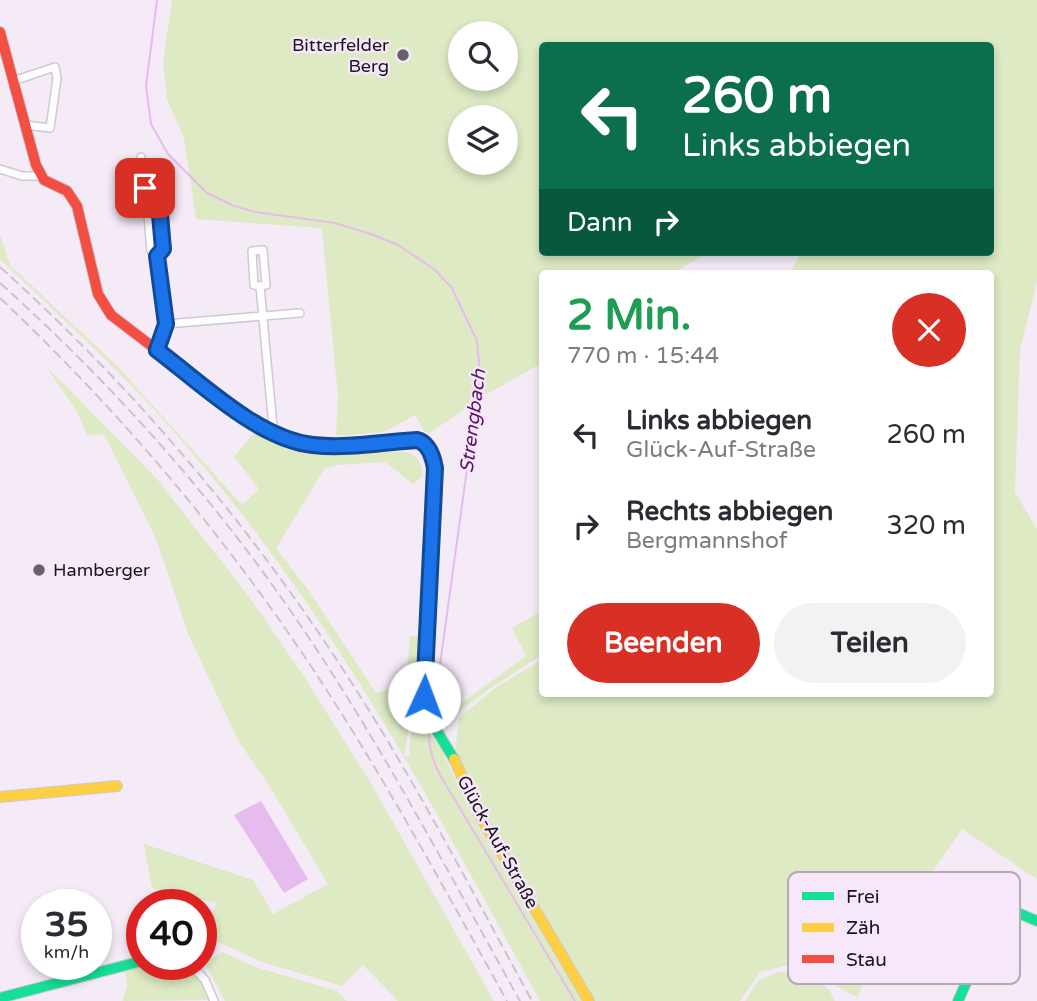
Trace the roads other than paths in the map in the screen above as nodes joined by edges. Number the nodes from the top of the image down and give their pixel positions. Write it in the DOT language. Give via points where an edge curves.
graph roads {
  1 [pos="0,32"];
  2 [pos="13,81"];
  3 [pos="25,125"];
  4 [pos="141,156"];
  5 [pos="0,169"];
  6 [pos="41,176"];
  7 [pos="146,193"];
  8 [pos="157,256"];
  9 [pos="260,286"];
  10 [pos="300,313"];
  11 [pos="263,316"];
  12 [pos="166,324"];
  13 [pos="157,350"];
  14 [pos="272,429"];
  15 [pos="117,786"];
  16 [pos="0,797"];
  17 [pos="1020,914"];
  18 [pos="1037,921"];
  19 [pos="126,965"];
  20 [pos="205,980"];
  21 [pos="966,984"];
  22 [pos="0,998"];
  23 [pos="214,1001"];
  24 [pos="589,1001"];
  25 [pos="958,1001"];
  1 -- 2 [label="street"];
  2 -- 3 [label="street"];
  2 -- 3 [label="street" via="55,67 50,128"];
  3 -- 6 [label="street"];
  4 -- 7 [label="street"];
  5 -- 6 [label="street, Glück-Auf-Straße"];
  6 -- 13 [label="street, Glück-Auf-Straße" via="67,191 78,205 104,305"];
  7 -- 8 [label="street" via="151,251"];
  7 -- 8 [label="street" via="158,191 163,249"];
  8 -- 12 [label="street"];
  9 -- 9 [label="street" via="266,285 263,250 252,251 254,285"];
  9 -- 11 [label="street"];
  10 -- 11 [label="street"];
  11 -- 12 [label="street"];
  11 -- 14 [label="street"];
  12 -- 13 [label="street"];
  13 -- 14 [label="street, Glück-Auf-Straße" via="230,406"];
  14 -- 24 [label="street, Glück-Auf-Straße" via="290,441 316,446 417,440 430,451 435,468 426,713 451,752 482,820"];
  15 -- 16 [label="street"];
  17 -- 18 [label="street"];
  19 -- 22 [label="street"];
  20 -- 23 [label="street"];
  21 -- 25 [label="street"];
}
